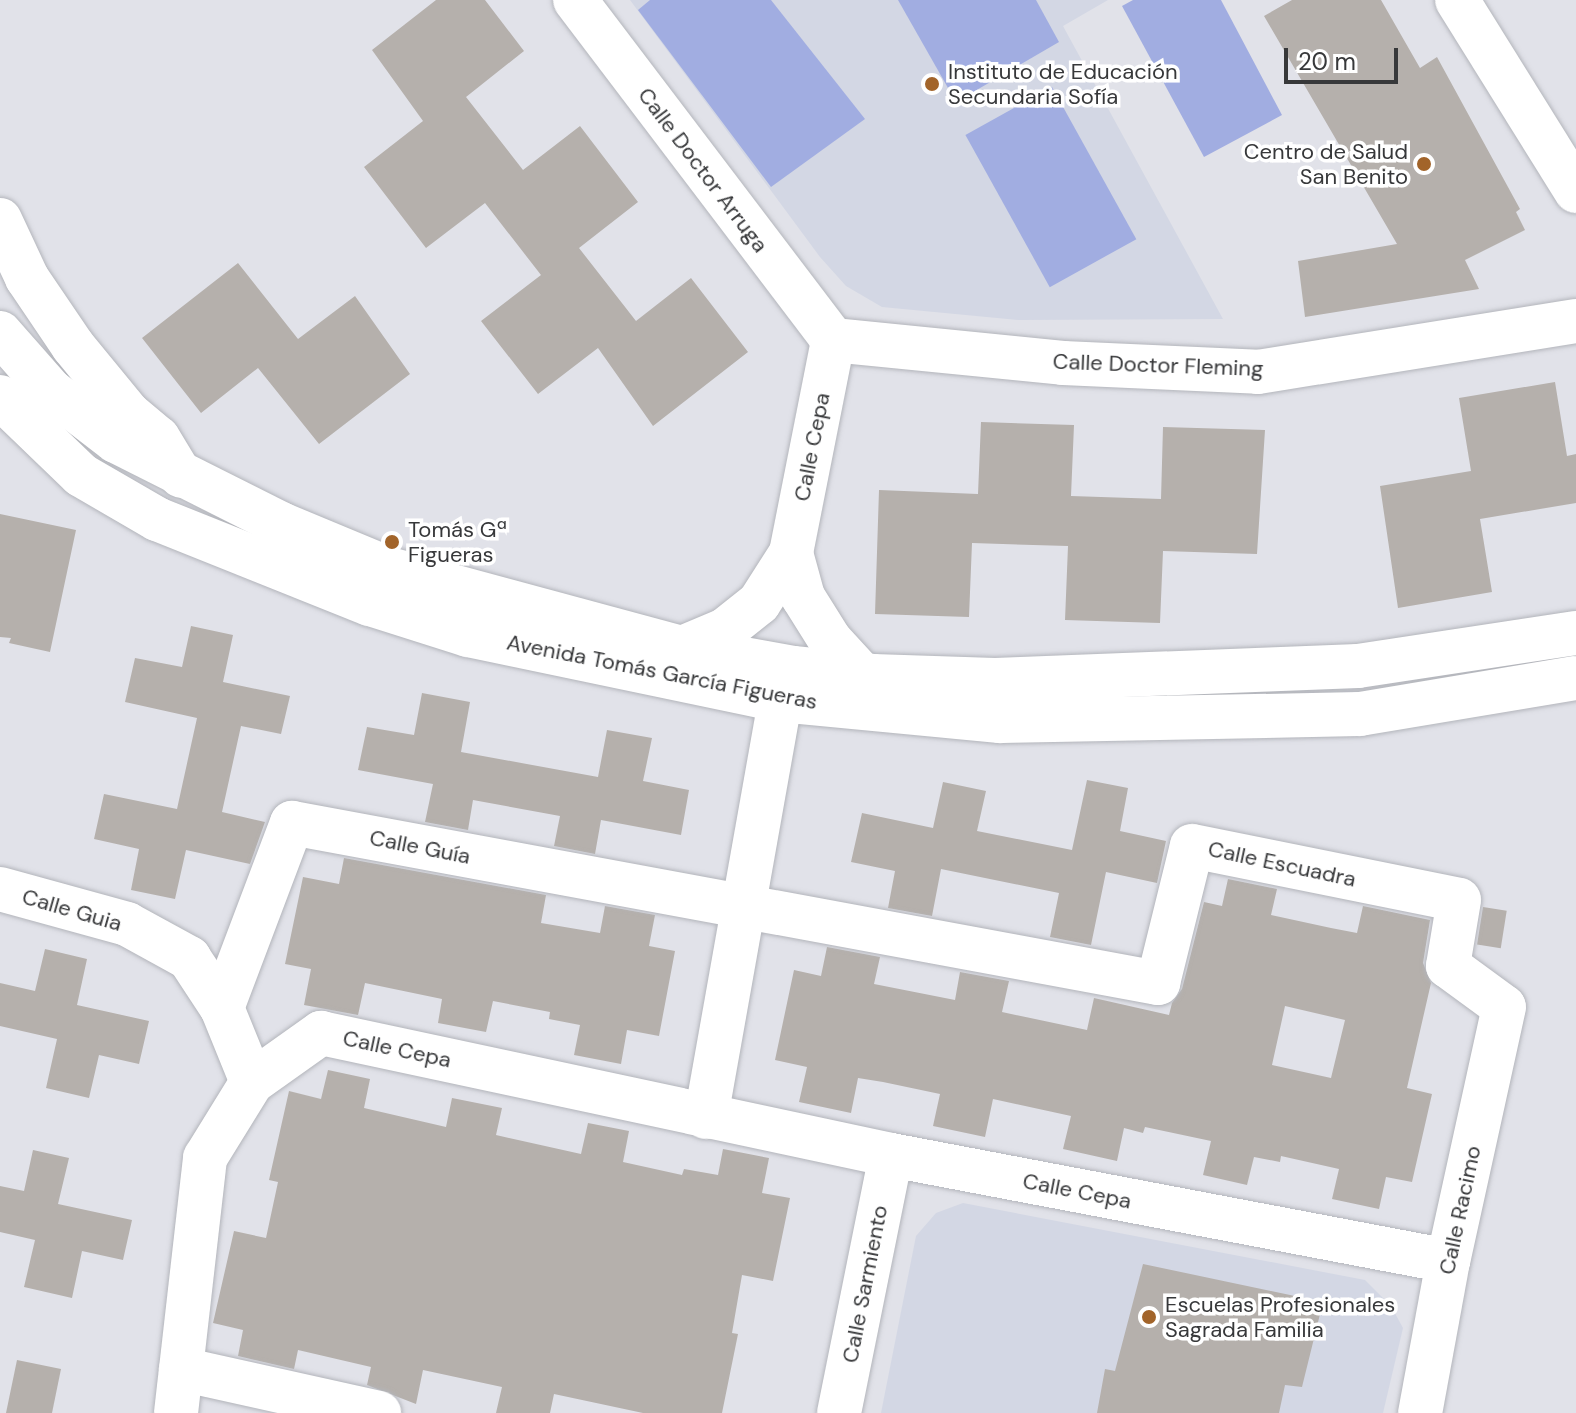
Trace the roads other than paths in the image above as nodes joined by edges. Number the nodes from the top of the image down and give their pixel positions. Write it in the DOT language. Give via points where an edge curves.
graph roads {
  1 [pos="575,0"];
  2 [pos="1457,0"];
  3 [pos="1576,191"];
  4 [pos="0,220"];
  5 [pos="1576,321"];
  6 [pos="0,333"];
  7 [pos="833,340"];
  8 [pos="0,397"];
  9 [pos="181,476"];
  10 [pos="791,553"];
  11 [pos="1576,633"];
  12 [pos="682,648"];
  13 [pos="862,675"];
  14 [pos="1576,678"];
  15 [pos="780,700"];
  16 [pos="0,889"];
  17 [pos="743,908"];
  18 [pos="1504,1007"];
  19 [pos="222,1008"];
  20 [pos="252,1082"];
  21 [pos="706,1117"];
  22 [pos="891,1155"];
  23 [pos="1448,1261"];
  24 [pos="181,1369"];
  25 [pos="176,1413"];
  26 [pos="379,1413"];
  27 [pos="839,1413"];
  28 [pos="1420,1413"];
  1 -- 7 [label="street, Calle Doctor Arruga"];
  2 -- 3 [label="street"];
  4 -- 9 [label="street" via="27,278 73,346 128,413 158,438"];
  5 -- 7 [label="street, Calle Doctor Fleming" via="1258,372 1063,363"];
  6 -- 9 [label="street, Avenida Tomás García Figueras" via="51,391 116,441"];
  7 -- 10 [label="street, Calle Cepa"];
  8 -- 15 [label="street, Avenida Tomás García Figueras" via="81,475 157,519 370,604 468,635"];
  9 -- 12 [label="street, Avenida Tomás García Figueras" via="389,569"];
  10 -- 12 [label="street, Calle Cepa" via="759,603 725,630"];
  10 -- 13 [label="street, Calle Cepa" via="803,597 830,640"];
  11 -- 13 [label="street, Avenida Tomás García Figueras" via="1358,666 995,680"];
  12 -- 13 [label="street, Avenida Tomás García Figueras"];
  14 -- 15 [label="street, Avenida Tomás García Figueras" via="1360,714 1000,721"];
  15 -- 17 [label="street"];
  16 -- 19 [label="street, Calle Guia" via="127,924 189,958"];
  17 -- 18 [label="street, Calle Escuadra" via="1158,983 1192,846 1459,900 1448,966"];
  17 -- 19 [label="street, Calle Guía" via="292,823"];
  17 -- 21 [label="street"];
  18 -- 23 [label="street, Calle Racimo"];
  19 -- 20 [label="street, Calle Guia"];
  20 -- 21 [label="street, Calle Cepa" via="321,1033"];
  20 -- 24 [label="street, Calle Cepa" via="205,1158"];
  21 -- 22 [label="street, Calle Cepa"];
  22 -- 23 [label="street, Calle Cepa"];
  22 -- 27 [label="street, Calle Sarmiento"];
  23 -- 28 [label="street, Calle Racimo"];
  24 -- 25 [label="street, Calle Cepa"];
  24 -- 26 [label="street"];
}
